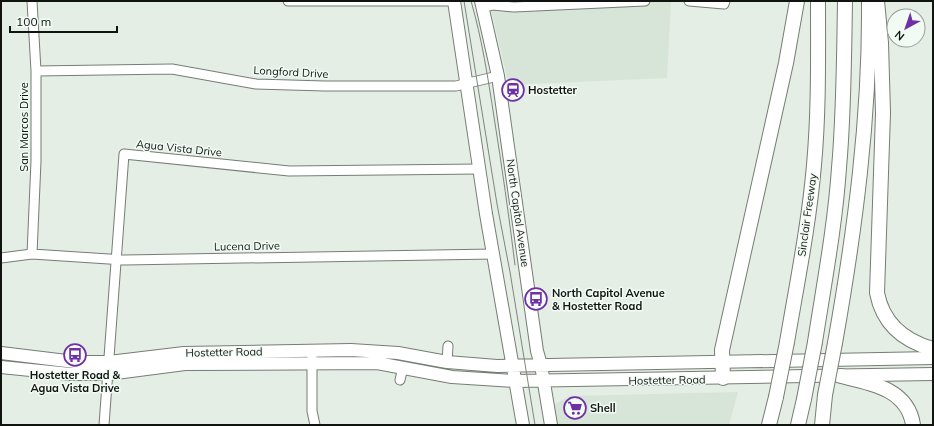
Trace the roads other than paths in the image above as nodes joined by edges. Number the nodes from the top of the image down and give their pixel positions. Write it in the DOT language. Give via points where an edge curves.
graph roads {
  1 [pos="32,1"];
  2 [pos="288,1"];
  3 [pos="361,1"];
  4 [pos="454,1"];
  5 [pos="645,1"];
  6 [pos="689,1"];
  7 [pos="797,1"];
  8 [pos="818,1"];
  9 [pos="845,1"];
  10 [pos="869,1"];
  11 [pos="877,1"];
  12 [pos="725,3"];
  13 [pos="482,4"];
  14 [pos="36,71"];
  15 [pos="498,76"];
  16 [pos="467,83"];
  17 [pos="480,169"];
  18 [pos="32,254"];
  19 [pos="494,254"];
  20 [pos="1,258"];
  21 [pos="115,260"];
  22 [pos="448,346"];
  23 [pos="933,349"];
  24 [pos="312,350"];
  25 [pos="1,353"];
  26 [pos="933,358"];
  27 [pos="447,362"];
  28 [pos="722,362"];
  29 [pos="312,363"];
  30 [pos="513,365"];
  31 [pos="541,365"];
  32 [pos="1,366"];
  33 [pos="403,367"];
  34 [pos="108,368"];
  35 [pos="933,374"];
  36 [pos="842,376"];
  37 [pos="723,378"];
  38 [pos="400,380"];
  39 [pos="515,381"];
  40 [pos="543,381"];
  41 [pos="104,425"];
  42 [pos="315,425"];
  43 [pos="523,425"];
  44 [pos="551,425"];
  45 [pos="769,425"];
  46 [pos="798,425"];
  47 [pos="822,425"];
  48 [pos="914,425"];
  1 -- 14 [label="street, San Marcos Drive"];
  2 -- 3 [label="street"];
  3 -- 4 [label="street"];
  4 -- 16 [label="main road"];
  5 -- 13 [label="street" via="514,7"];
  6 -- 12 [label="street"];
  7 -- 28 [label="highway" via="786,64 722,350"];
  8 -- 45 [label="highway, Sinclair Freeway, bridge" via="818,94 814,165 806,235"];
  9 -- 46 [label="highway, bridge" via="844,95 832,237"];
  10 -- 47 [label="highway, bridge" via="868,78 861,174 854,233"];
  11 -- 23 [label="highway" via="883,113 877,293 884,316 895,329 915,343"];
  13 -- 15 [label="main road, North Capitol Avenue"];
  14 -- 16 [label="street, Longford Drive" via="172,69 256,84 317,86 456,86"];
  14 -- 18 [label="street, San Marcos Drive"];
  15 -- 16 [label="street, Longford Drive"];
  15 -- 31 [label="main road, North Capitol Avenue"];
  16 -- 17 [label="main road"];
  17 -- 19 [label="main road"];
  17 -- 21 [label="street, Agua Vista Drive" via="289,171 124,154"];
  18 -- 20 [label="street, Lucena Drive"];
  18 -- 21 [label="street, Lucena Drive"];
  19 -- 21 [label="street, Lucena Drive"];
  19 -- 30 [label="main road"];
  21 -- 34 [label="street, Agua Vista Drive"];
  22 -- 27 [label="street"];
  24 -- 27 [label="main road, Hostetter Road" via="403,353"];
  24 -- 29 [label="street"];
  24 -- 34 [label="main road, Hostetter Road" via="184,352"];
  25 -- 34 [label="main road, Hostetter Road"];
  26 -- 28 [label="main road, Hostetter Road"];
  27 -- 30 [label="main road, Hostetter Road"];
  28 -- 31 [label="main road, Hostetter Road"];
  28 -- 37 [label="highway"];
  29 -- 33 [label="main road, Hostetter Road" via="377,363"];
  29 -- 34 [label="main road, Hostetter Road" via="185,364"];
  29 -- 42 [label="street" via="312,411"];
  30 -- 31 [label="main road, Hostetter Road"];
  30 -- 39 [label="main road"];
  31 -- 40 [label="main road, North Capitol Avenue"];
  32 -- 34 [label="main road, Hostetter Road" via="70,374"];
  33 -- 38 [label="street"];
  33 -- 39 [label="main road, Hostetter Road" via="452,377"];
  34 -- 41 [label="street, Agua Vista Drive"];
  35 -- 36 [label="main road, Hostetter Road"];
  36 -- 37 [label="main road, Hostetter Road"];
  36 -- 48 [label="highway" via="892,391 906,406"];
  37 -- 40 [label="main road, Hostetter Road"];
  39 -- 40 [label="main road, Hostetter Road"];
  39 -- 43 [label="main road"];
  40 -- 44 [label="main road, North Capitol Avenue"];
}
